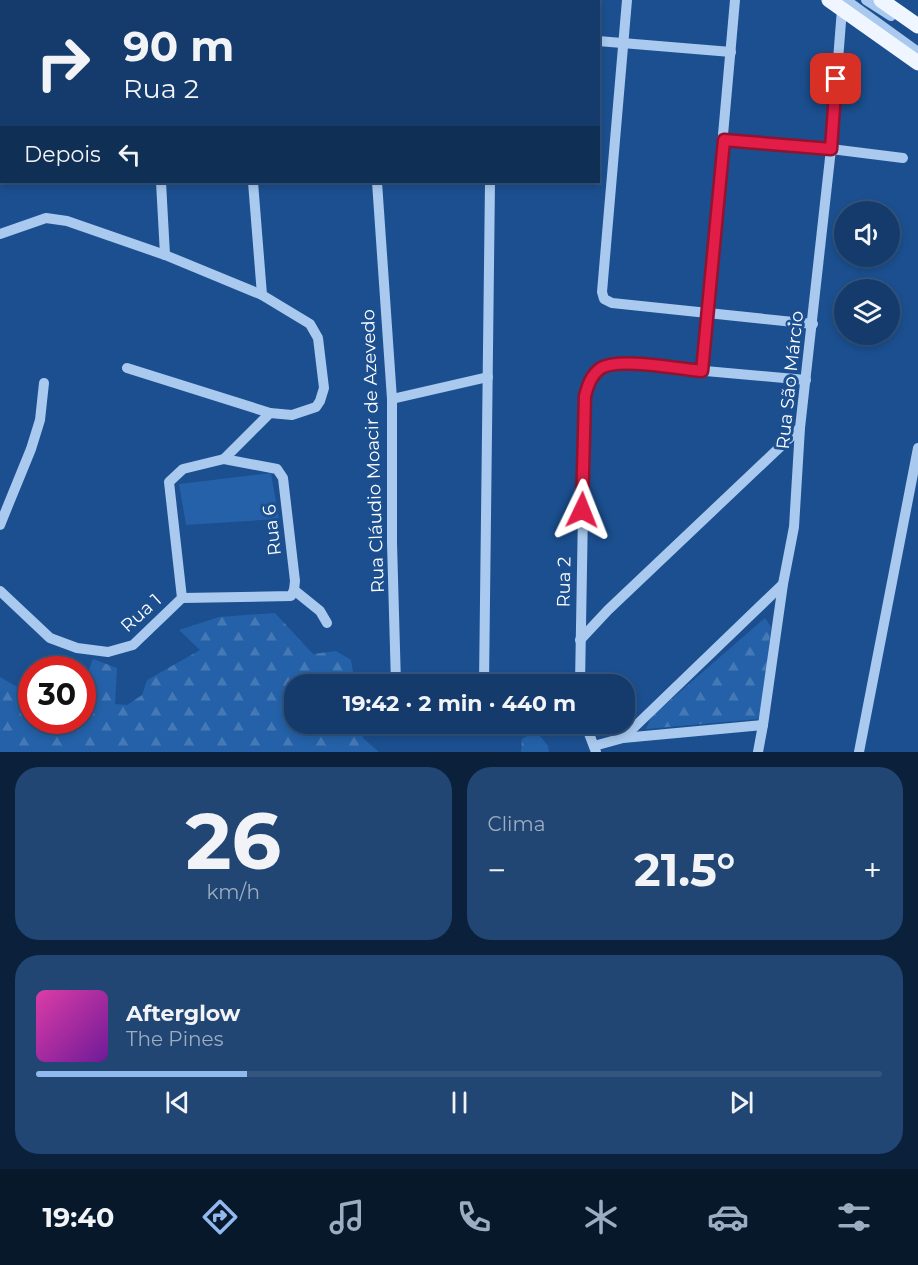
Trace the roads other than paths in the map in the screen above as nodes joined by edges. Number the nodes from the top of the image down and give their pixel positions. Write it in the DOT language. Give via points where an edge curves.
graph roads {
  1 [pos="627,0"];
  2 [pos="735,0"];
  3 [pos="866,0"];
  4 [pos="881,0"];
  5 [pos="839,3"];
  6 [pos="918,26"];
  7 [pos="918,35"];
  8 [pos="600,41"];
  9 [pos="624,43"];
  10 [pos="731,52"];
  11 [pos="918,52"];
  12 [pos="918,63"];
  13 [pos="724,140"];
  14 [pos="831,149"];
  15 [pos="903,158"];
  16 [pos="161,183"];
  17 [pos="253,183"];
  18 [pos="377,183"];
  19 [pos="490,183"];
  20 [pos="0,234"];
  21 [pos="165,255"];
  22 [pos="262,295"];
  23 [pos="708,314"];
  24 [pos="813,324"];
  25 [pos="127,368"];
  26 [pos="702,371"];
  27 [pos="488,377"];
  28 [pos="806,380"];
  29 [pos="44,383"];
  30 [pos="392,399"];
  31 [pos="270,413"];
  32 [pos="800,428"];
  33 [pos="918,448"];
  34 [pos="224,459"];
  35 [pos="0,525"];
  36 [pos="783,584"];
  37 [pos="294,590"];
  38 [pos="0,591"];
  39 [pos="182,598"];
  40 [pos="327,623"];
  41 [pos="580,640"];
  42 [pos="396,674"];
  43 [pos="484,674"];
  44 [pos="580,674"];
  45 [pos="764,725"];
  46 [pos="589,734"];
  47 [pos="623,738"];
  48 [pos="595,749"];
  49 [pos="758,752"];
  50 [pos="859,752"];
  1 -- 9 [label="street"];
  2 -- 10 [label="street"];
  3 -- 7 [label="street"];
  4 -- 6 [label="main road"];
  5 -- 11 [label="street"];
  5 -- 12 [label="main road"];
  5 -- 14 [label="street, Rua São Márcio"];
  8 -- 9 [label="street"];
  9 -- 10 [label="street"];
  9 -- 23 [label="street" via="603,296 612,303"];
  10 -- 13 [label="street"];
  13 -- 14 [label="street"];
  13 -- 23 [label="street"];
  14 -- 15 [label="street"];
  14 -- 24 [label="street, Rua São Márcio"];
  16 -- 21 [label="street"];
  17 -- 22 [label="street"];
  18 -- 30 [label="street, Rua Cláudio Moacir de Azevedo"];
  19 -- 27 [label="street"];
  20 -- 21 [label="street" via="46,218 67,221"];
  21 -- 22 [label="street"];
  22 -- 31 [label="street" via="310,324 318,338 324,388 316,407 292,415"];
  23 -- 24 [label="street"];
  23 -- 26 [label="street"];
  24 -- 28 [label="street, Rua São Márcio"];
  25 -- 31 [label="street"];
  26 -- 28 [label="street, Rua 2"];
  26 -- 41 [label="street, Rua 2" via="616,363 602,368 588,383"];
  27 -- 30 [label="street"];
  27 -- 43 [label="street"];
  28 -- 32 [label="street, Rua São Márcio"];
  29 -- 35 [label="street" via="40,420"];
  30 -- 42 [label="street, Rua Cláudio Moacir de Azevedo"];
  31 -- 34 [label="street"];
  32 -- 36 [label="street, Rua São Márcio" via="794,527"];
  32 -- 41 [label="street"];
  33 -- 50 [label="street"];
  34 -- 37 [label="street, Rua 6" via="277,469 283,478"];
  34 -- 39 [label="street, Rua 1" via="183,469 169,482"];
  36 -- 45 [label="street, Rua São Márcio"];
  36 -- 47 [label="street"];
  37 -- 39 [label="street" via="284,598"];
  37 -- 40 [label="street" via="320,611"];
  38 -- 39 [label="street, Rua 1" via="50,638 77,648 108,652 134,645"];
  41 -- 44 [label="street, Rua 2"];
  45 -- 47 [label="street"];
  45 -- 49 [label="street, Rua São Márcio"];
  46 -- 48 [label="street"];
  47 -- 48 [label="street"];
}
